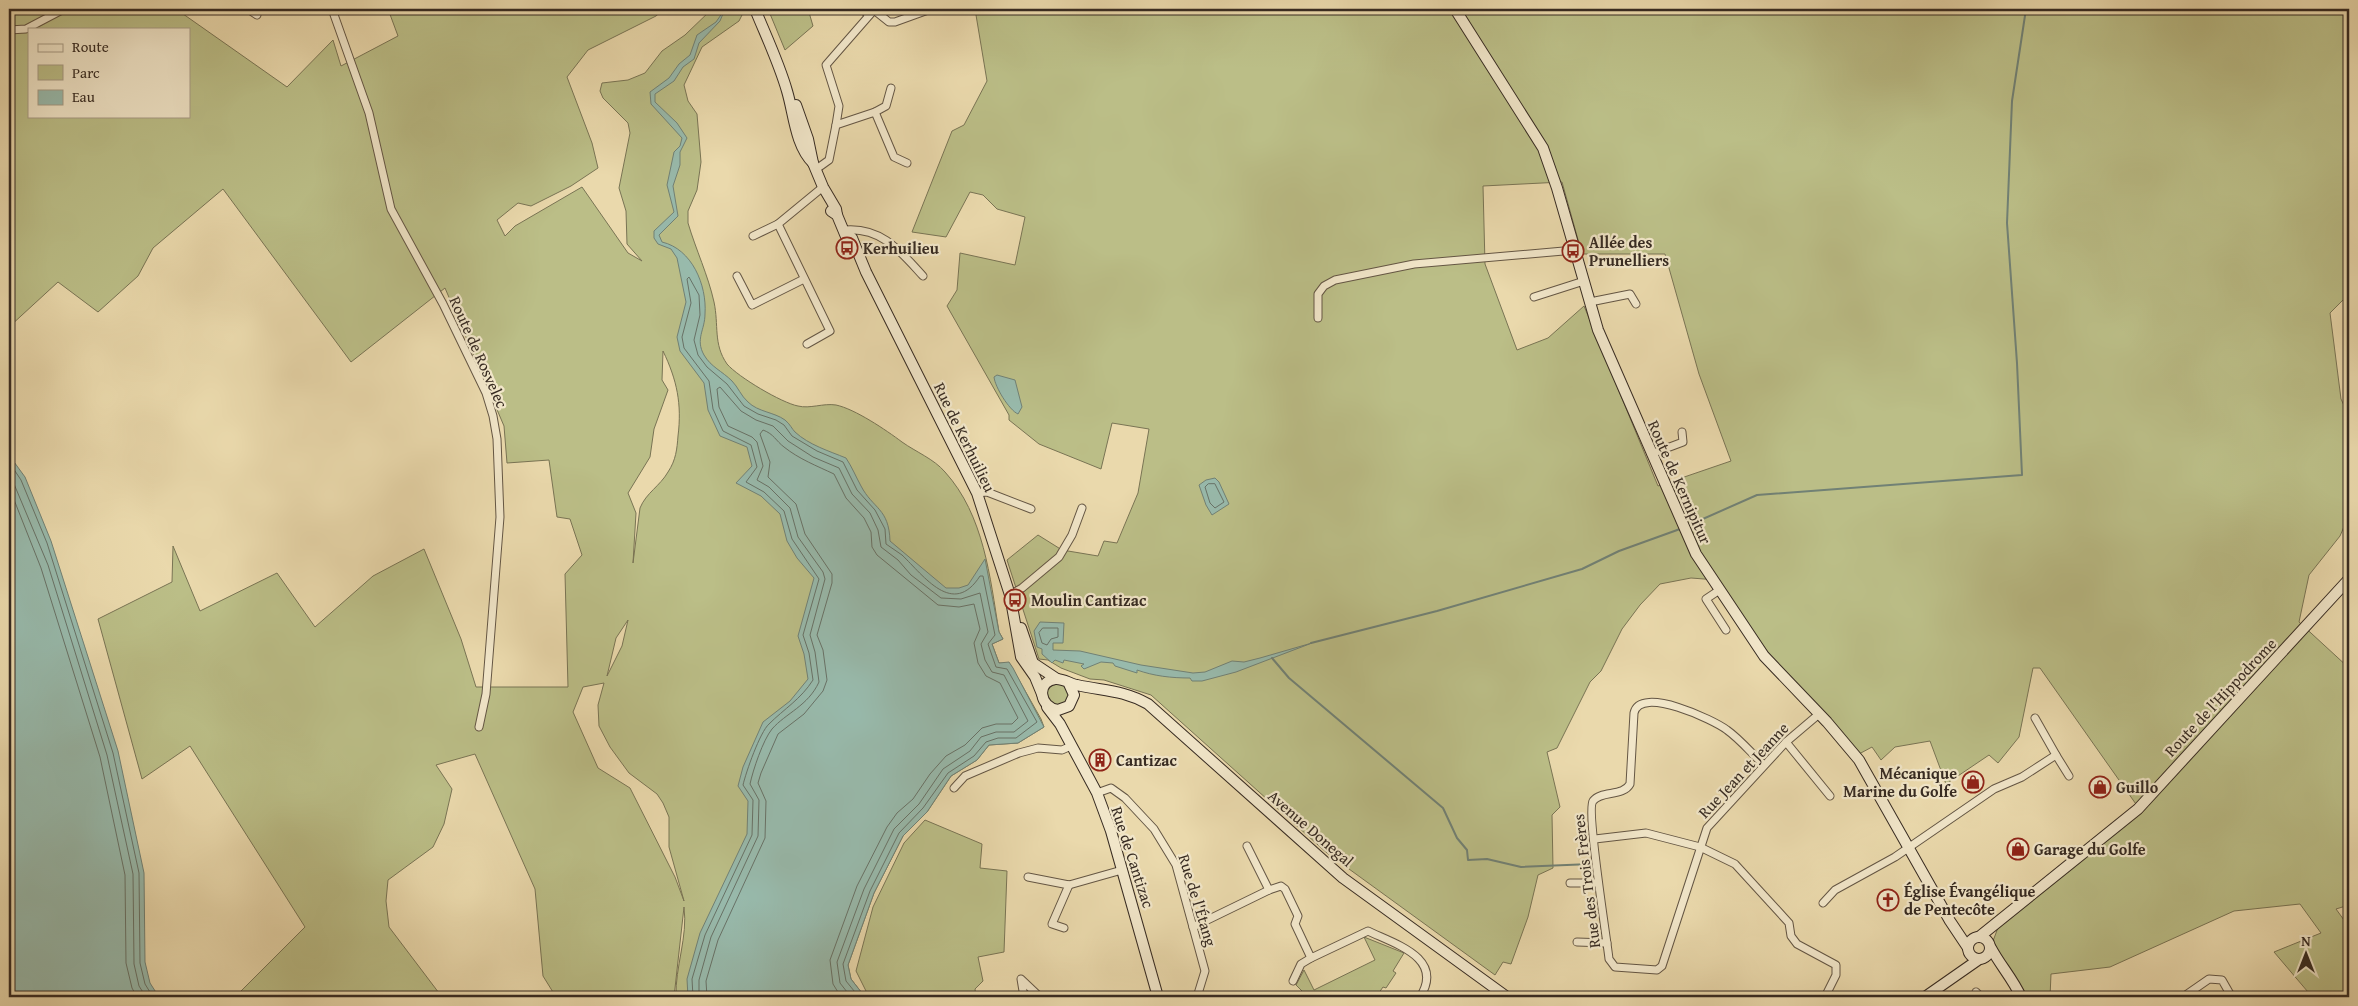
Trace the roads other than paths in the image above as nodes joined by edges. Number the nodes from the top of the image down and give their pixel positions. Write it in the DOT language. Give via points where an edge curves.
graph roads {
  1 [pos="64,9"];
  2 [pos="248,9"];
  3 [pos="332,9"];
  4 [pos="755,9"];
  5 [pos="862,9"];
  6 [pos="932,9"];
  7 [pos="1455,9"];
  8 [pos="257,15"];
  9 [pos="869,15"];
  10 [pos="9,30"];
  11 [pos="891,88"];
  12 [pos="875,112"];
  13 [pos="836,125"];
  14 [pos="907,163"];
  15 [pos="814,166"];
  16 [pos="824,189"];
  17 [pos="778,224"];
  18 [pos="846,232"];
  19 [pos="754,236"];
  20 [pos="1575,250"];
  21 [pos="737,276"];
  22 [pos="923,276"];
  23 [pos="804,279"];
  24 [pos="1584,281"];
  25 [pos="1534,298"];
  26 [pos="1590,302"];
  27 [pos="1636,304"];
  28 [pos="1318,318"];
  29 [pos="806,344"];
  30 [pos="1682,432"];
  31 [pos="1651,454"];
  32 [pos="977,493"];
  33 [pos="1031,508"];
  34 [pos="1082,508"];
  35 [pos="2349,579"];
  36 [pos="1718,591"];
  37 [pos="1010,594"];
  38 [pos="1016,622"];
  39 [pos="1726,630"];
  40 [pos="1058,679"];
  41 [pos="1069,684"];
  42 [pos="1096,689"];
  43 [pos="1042,695"];
  44 [pos="1071,704"];
  45 [pos="1047,706"];
  46 [pos="1819,714"];
  47 [pos="2035,718"];
  48 [pos="478,727"];
  49 [pos="1064,731"];
  50 [pos="1786,742"];
  51 [pos="1071,746"];
  52 [pos="2056,755"];
  53 [pos="1764,765"];
  54 [pos="2069,776"];
  55 [pos="954,788"];
  56 [pos="1096,793"];
  57 [pos="1830,796"];
  58 [pos="1594,839"];
  59 [pos="1247,846"];
  60 [pos="1700,847"];
  61 [pos="1909,848"];
  62 [pos="1122,870"];
  63 [pos="1028,877"];
  64 [pos="1570,883"];
  65 [pos="1598,884"];
  66 [pos="1069,885"];
  67 [pos="1269,890"];
  68 [pos="1823,903"];
  69 [pos="1954,926"];
  70 [pos="1193,927"];
  71 [pos="1994,927"];
  72 [pos="1064,928"];
  73 [pos="1977,938"];
  74 [pos="1577,942"];
  75 [pos="1607,943"];
  76 [pos="1990,946"];
  77 [pos="1968,950"];
  78 [pos="1311,958"];
  79 [pos="1982,959"];
  80 [pos="2000,964"];
  81 [pos="1662,966"];
  82 [pos="1962,969"];
  83 [pos="1293,980"];
  84 [pos="1024,997"];
  85 [pos="1040,997"];
  86 [pos="1158,997"];
  87 [pos="1197,997"];
  88 [pos="1420,997"];
  89 [pos="1507,997"];
  90 [pos="1825,997"];
  91 [pos="1925,997"];
  92 [pos="2021,997"];
  93 [pos="2183,997"];
  94 [pos="2229,997"];
  1 -- 10 [label="street" via="26,29"];
  2 -- 8 [label="street"];
  3 -- 48 [label="street, Route de Rosvelec" via="375,131 391,209 443,304 486,393 494,422 500,517 486,694"];
  4 -- 15 [label="main road" via="787,90 807,158"];
  5 -- 9 [label="street"];
  6 -- 9 [label="street" via="895,22 889,22 874,10"];
  7 -- 20 [label="main road, Route de Kernipitur" via="1543,148"];
  9 -- 13 [label="street" via="826,66 839,106"];
  11 -- 12 [label="street" via="886,106"];
  12 -- 13 [label="street"];
  12 -- 14 [label="street" via="894,157"];
  13 -- 15 [label="street" via="829,160"];
  15 -- 16 [label="main road"];
  16 -- 17 [label="street"];
  16 -- 18 [label="main road, Rue de Kerhuilieu" via="831,211"];
  17 -- 19 [label="street"];
  17 -- 23 [label="street"];
  18 -- 22 [label="street" via="859,229 894,244"];
  18 -- 32 [label="main road, Rue de Kerhuilieu" via="855,256"];
  20 -- 24 [label="main road, Route de Kernipitur"];
  20 -- 28 [label="street" via="1414,264 1335,280 1318,294"];
  21 -- 23 [label="street" via="752,305"];
  23 -- 29 [label="street" via="830,331"];
  24 -- 25 [label="street"];
  24 -- 26 [label="main road, Route de Kernipitur"];
  26 -- 27 [label="street" via="1630,294"];
  26 -- 31 [label="main road, Route de Kernipitur" via="1598,330"];
  30 -- 31 [label="street" via="1683,442"];
  31 -- 36 [label="main road, Route de Kernipitur" via="1696,554"];
  32 -- 33 [label="street" via="988,492"];
  32 -- 37 [label="main road, Rue de Kerhuilieu"];
  34 -- 37 [label="street" via="1059,557"];
  35 -- 71 [label="main road, Route de l'Hippodrome" via="2138,808"];
  36 -- 39 [label="street" via="1706,599"];
  36 -- 46 [label="main road, Route de Kernipitur" via="1769,663"];
  37 -- 38 [label="main road, Rue de Kerhuilieu"];
  38 -- 40 [label="main road, Rue de Kerhuilieu" via="1020,625 1033,663"];
  38 -- 43 [label="main road, Rue de Kerhuilieu" via="1021,657 1035,677"];
  40 -- 41 [label="main road"];
  40 -- 43 [label="main road" via="1048,682"];
  41 -- 42 [label="main road, Avenue Donegal"];
  41 -- 44 [label="main road" via="1074,695"];
  42 -- 44 [label="main road"];
  42 -- 89 [label="main road, Avenue Donegal" via="1132,695 1148,704 1343,878"];
  43 -- 45 [label="main road"];
  44 -- 45 [label="main road" via="1058,710"];
  44 -- 49 [label="main road" via="1066,713"];
  45 -- 49 [label="main road, Rue de Cantizac"];
  46 -- 50 [label="street, Rue Jean et Jeanne"];
  46 -- 61 [label="main road, Route de Kernipitur" via="1859,760"];
  47 -- 52 [label="street"];
  49 -- 51 [label="main road, Rue de Cantizac"];
  50 -- 53 [label="street, Rue Jean et Jeanne"];
  50 -- 57 [label="street"];
  51 -- 55 [label="street" via="1062,750 1038,748 1019,752 965,776"];
  51 -- 56 [label="main road, Rue de Cantizac"];
  52 -- 54 [label="street"];
  52 -- 61 [label="street" via="2022,777 1994,789"];
  53 -- 58 [label="street, Rue des Trois Frères" via="1726,729 1669,704 1640,704 1634,713 1630,784 1625,790 1592,801"];
  53 -- 60 [label="street, Rue Jean et Jeanne" via="1707,828"];
  56 -- 62 [label="main road, Rue de Cantizac"];
  56 -- 70 [label="street, Rue de l'Étang" via="1107,788 1118,792 1154,829 1176,865"];
  58 -- 60 [label="street" via="1646,833"];
  58 -- 65 [label="street, Rue des Trois Frères"];
  59 -- 67 [label="street"];
  60 -- 81 [label="street, Rue Jean et Jeanne"];
  60 -- 90 [label="street" via="1738,866 1789,923 1791,936 1797,944 1836,965 1836,975"];
  61 -- 68 [label="street" via="1835,890"];
  61 -- 69 [label="main road, Route de Kernipitur"];
  62 -- 66 [label="street"];
  62 -- 86 [label="main road, Rue de Cantizac"];
  63 -- 66 [label="street"];
  64 -- 65 [label="street"];
  65 -- 75 [label="street, Rue des Trois Frères"];
  66 -- 72 [label="street" via="1052,924"];
  67 -- 70 [label="street"];
  67 -- 78 [label="street" via="1277,886 1285,889 1298,916 1295,924"];
  69 -- 73 [label="main road"];
  69 -- 77 [label="main road, Route de Kernipitur"];
  70 -- 87 [label="street, Rue de l'Étang" via="1205,971"];
  71 -- 73 [label="main road, Route de l'Hippodrome"];
  71 -- 76 [label="main road"];
  73 -- 76 [label="main road" via="1986,939"];
  73 -- 77 [label="main road" via="1969,943"];
  74 -- 75 [label="street"];
  75 -- 81 [label="street, Rue des Trois Frères" via="1609,959 1615,967 1657,970"];
  76 -- 79 [label="main road"];
  76 -- 80 [label="main road"];
  77 -- 79 [label="main road"];
  77 -- 82 [label="main road"];
  78 -- 83 [label="street" via="1302,964"];
  78 -- 88 [label="street" via="1368,931 1424,961 1425,990"];
  79 -- 80 [label="main road"];
  79 -- 82 [label="main road"];
  80 -- 92 [label="main road"];
  82 -- 91 [label="main road"];
  84 -- 85 [label="street" via="1021,980"];
  93 -- 94 [label="street" via="2209,979 2222,980"];
}
